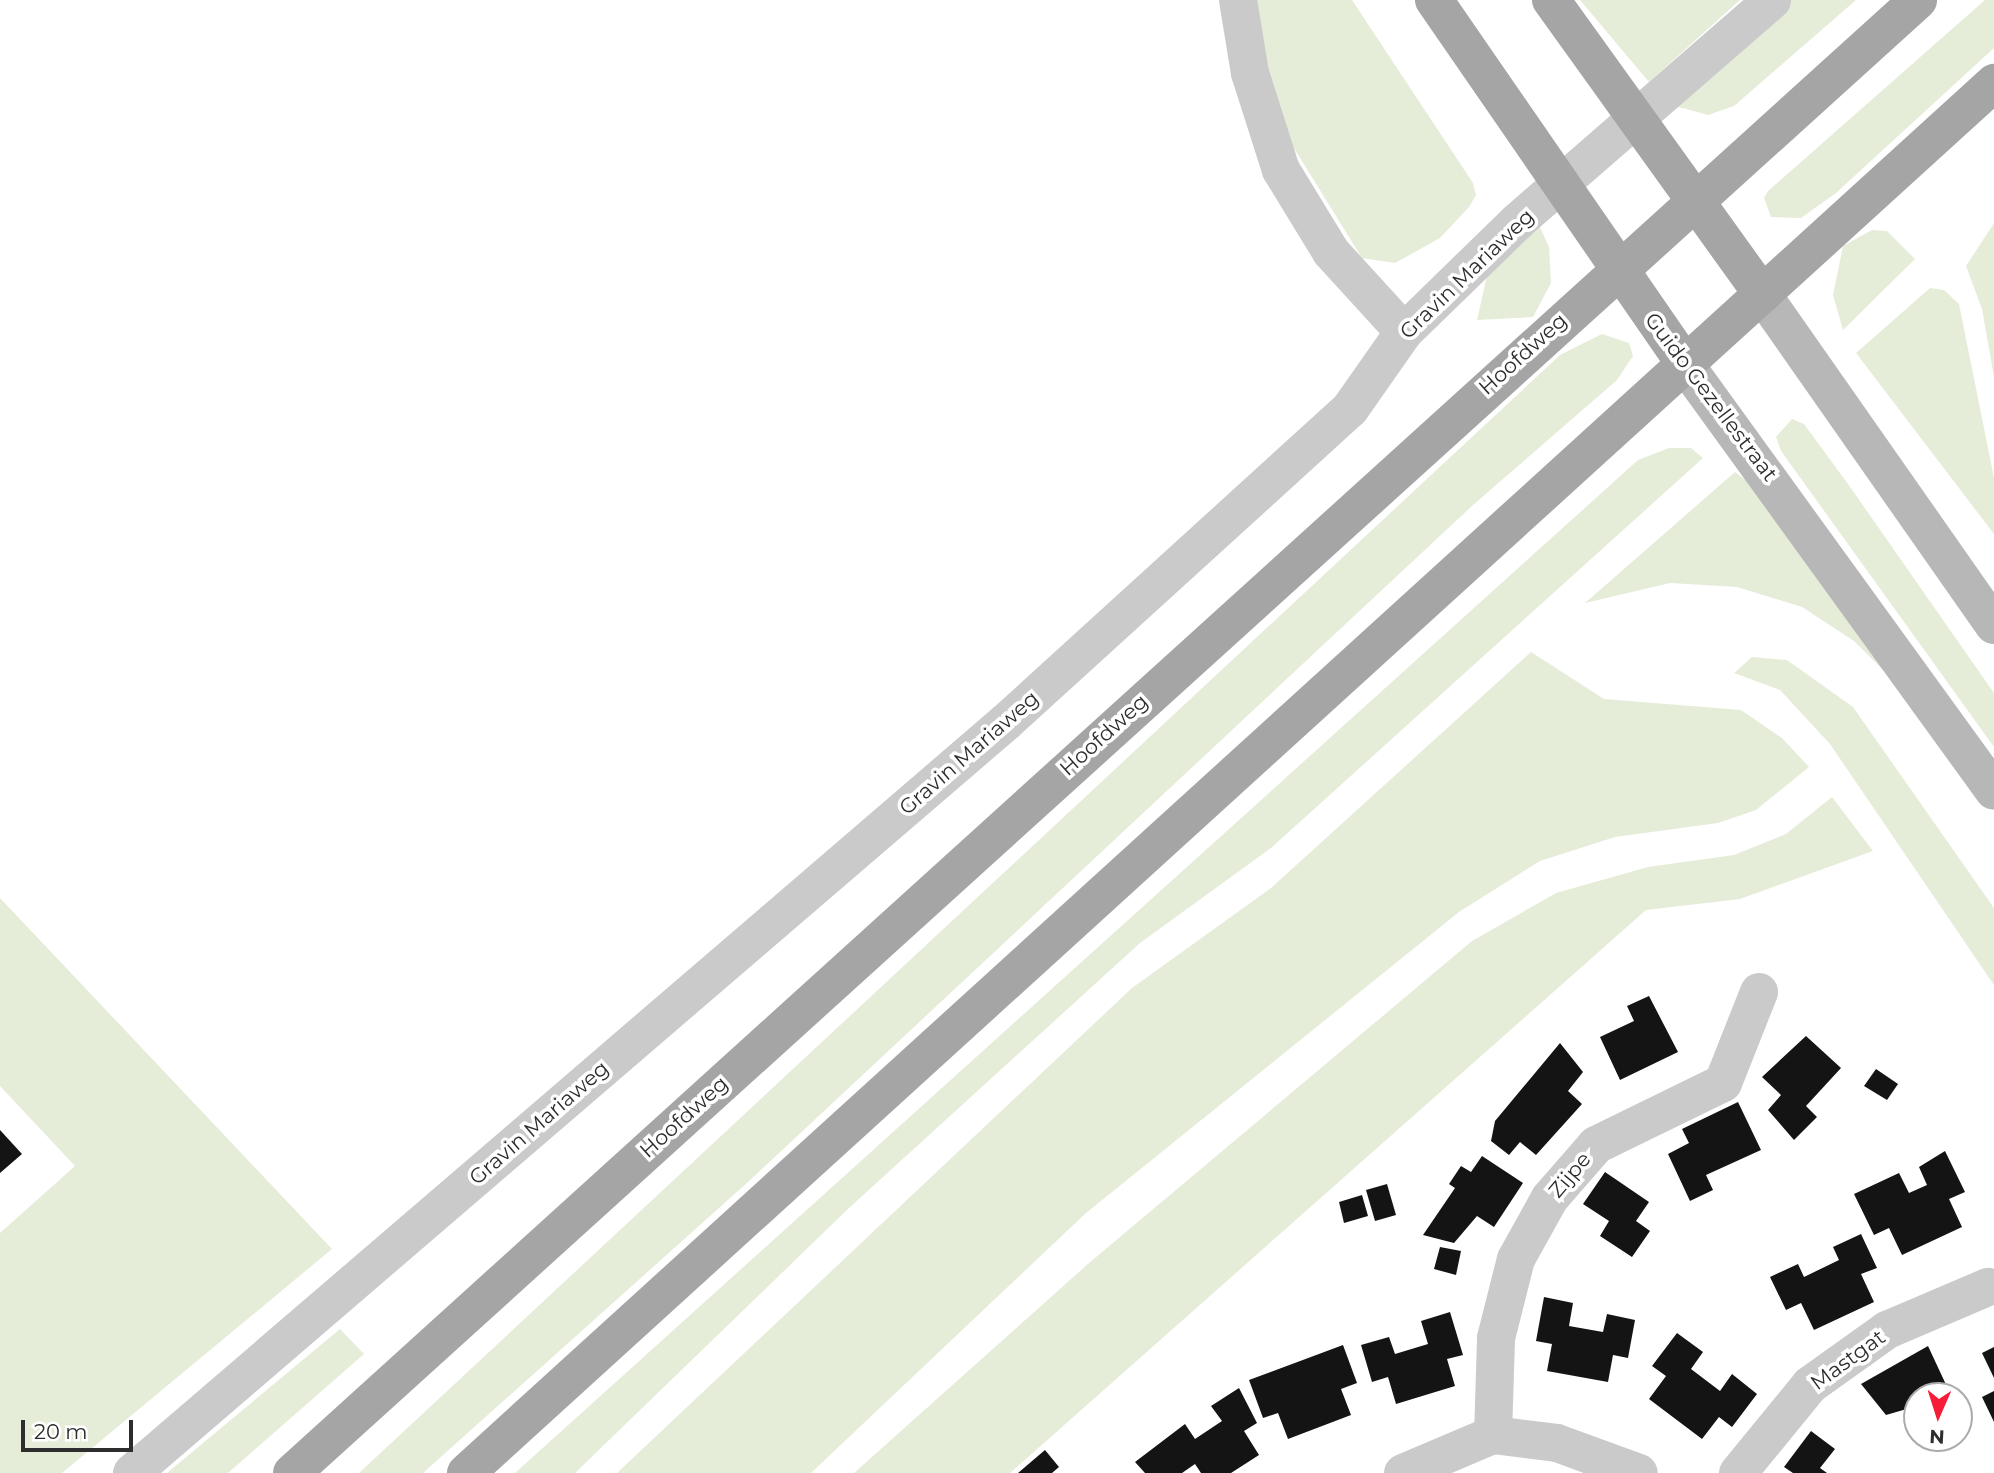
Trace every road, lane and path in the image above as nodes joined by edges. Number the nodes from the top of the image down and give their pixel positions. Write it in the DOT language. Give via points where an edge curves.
graph roads {
  1 [pos="1238,0"];
  2 [pos="1434,0"];
  3 [pos="1551,0"];
  4 [pos="1772,0"];
  5 [pos="1918,0"];
  6 [pos="1994,83"];
  7 [pos="1636,116"];
  8 [pos="1562,183"];
  9 [pos="1694,199"];
  10 [pos="1617,268"];
  11 [pos="1762,293"];
  12 [pos="1404,332"];
  13 [pos="1684,363"];
  14 [pos="1994,625"];
  15 [pos="1994,791"];
  16 [pos="1759,992"];
  17 [pos="1988,1287"];
  18 [pos="1493,1435"];
  19 [pos="132,1473"];
  20 [pos="292,1473"];
  21 [pos="466,1473"];
  22 [pos="1402,1473"];
  23 [pos="1639,1473"];
  24 [pos="1738,1473"];
  1 -- 12 [label="street" via="1250,74 1281,170 1331,252"];
  2 -- 8 [label="main road, Guido Gezellestraat"];
  3 -- 7 [label="main road"];
  4 -- 7 [label="street, Gravin Mariaweg"];
  5 -- 9 [label="main road, Hoofdweg"];
  6 -- 11 [label="main road"];
  7 -- 8 [label="street, Gravin Mariaweg"];
  7 -- 9 [label="main road"];
  8 -- 10 [label="main road, Guido Gezellestraat"];
  8 -- 12 [label="street, Gravin Mariaweg"];
  9 -- 10 [label="main road, Hoofdweg"];
  9 -- 11 [label="main road"];
  10 -- 13 [label="main road, Guido Gezellestraat"];
  10 -- 20 [label="main road, Hoofdweg"];
  11 -- 13 [label="main road"];
  11 -- 14 [label="main road"];
  12 -- 19 [label="street, Gravin Mariaweg" via="1350,409 1006,722"];
  13 -- 15 [label="main road, Guido Gezellestraat"];
  13 -- 21 [label="main road" via="1589,457 1069,921"];
  16 -- 18 [label="street, Zijpe" via="1723,1083 1595,1145 1550,1198 1516,1259 1496,1338"];
  17 -- 24 [label="street, Mastgat" via="1887,1330 1810,1385"];
  18 -- 22 [label="street"];
  18 -- 23 [label="street" via="1556,1444"];
}
